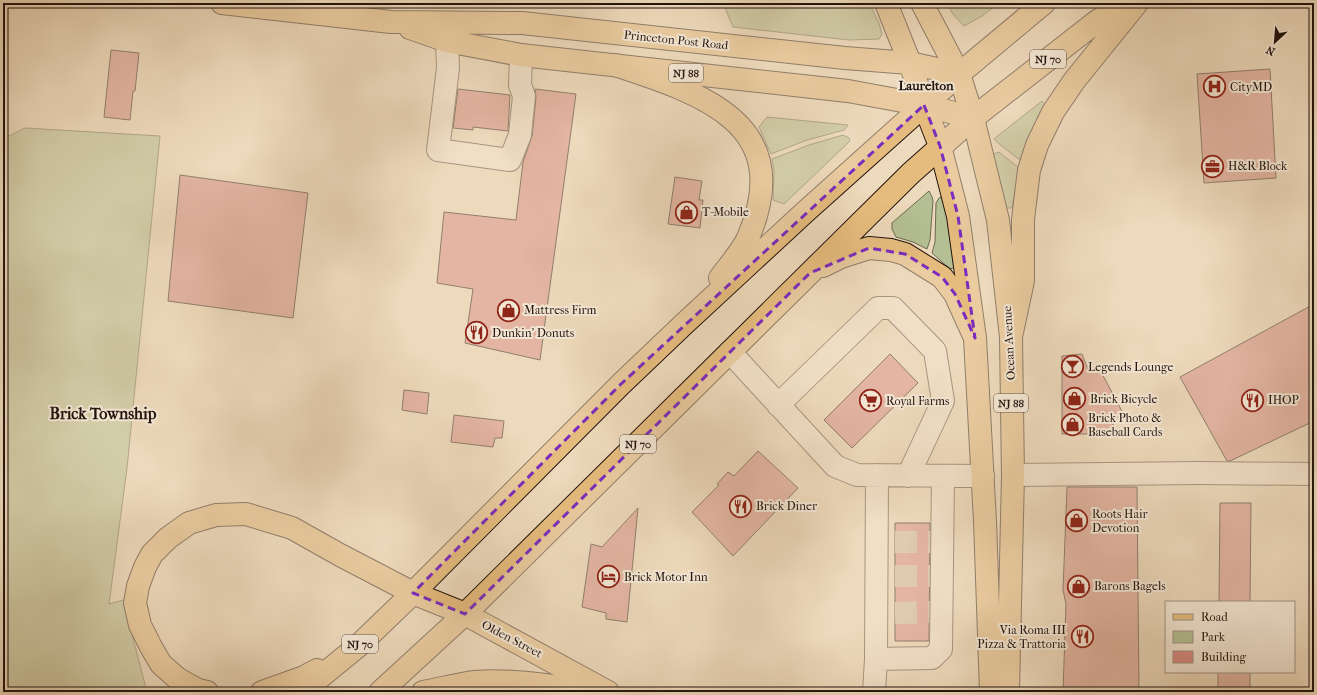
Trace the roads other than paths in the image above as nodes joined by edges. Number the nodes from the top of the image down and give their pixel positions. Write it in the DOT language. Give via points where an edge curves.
graph roads {
  1 [pos="222,3"];
  2 [pos="886,3"];
  3 [pos="922,3"];
  4 [pos="1044,3"];
  5 [pos="1124,3"];
  6 [pos="1137,3"];
  7 [pos="330,9"];
  8 [pos="391,22"];
  9 [pos="447,41"];
  10 [pos="522,55"];
  11 [pos="910,63"];
  12 [pos="615,65"];
  13 [pos="959,74"];
  14 [pos="924,106"];
  15 [pos="973,118"];
  16 [pos="940,146"];
  17 [pos="810,273"];
  18 [pos="684,324"];
  19 [pos="1011,337"];
  20 [pos="975,338"];
  21 [pos="730,352"];
  22 [pos="778,404"];
  23 [pos="1314,474"];
  24 [pos="877,475"];
  25 [pos="1013,475"];
  26 [pos="908,476"];
  27 [pos="943,476"];
  28 [pos="983,476"];
  29 [pos="413,593"];
  30 [pos="466,614"];
  31 [pos="357,647"];
  32 [pos="876,659"];
  33 [pos="208,692"];
  34 [pos="262,692"];
  35 [pos="302,692"];
  36 [pos="380,692"];
  37 [pos="423,692"];
  38 [pos="588,692"];
  39 [pos="608,692"];
  40 [pos="874,692"];
  41 [pos="991,692"];
  42 [pos="1008,692"];
  1 -- 7 [label="main road, Princeton Post Road / NJ 88"];
  2 -- 11 [label="main road"];
  3 -- 13 [label="main road, NJ 88"];
  4 -- 13 [label="main road, NJ 70"];
  5 -- 15 [label="main road, NJ 70"];
  6 -- 19 [label="main road" via="1074,81 1053,112 1037,145 1029,170 1023,219 1023,281"];
  7 -- 8 [label="main road, Princeton Post Road / NJ 88"];
  8 -- 9 [label="main road, Princeton Post Road / NJ 88"];
  8 -- 11 [label="main road, Princeton Post Road" via="522,23"];
  9 -- 10 [label="main road, Princeton Post Road / NJ 88"];
  9 -- 10 [label="lane" via="448,68 438,150 510,160 520,135 524,96 520,85"];
  10 -- 12 [label="main road, Princeton Post Road / NJ 88"];
  11 -- 13 [label="main road, Princeton Post Road"];
  11 -- 14 [label="main road"];
  12 -- 14 [label="main road, Princeton Post Road / NJ 88" via="848,91"];
  12 -- 18 [label="main road" via="660,80 704,99 735,121 752,142 759,161 762,180 759,206 747,240"];
  13 -- 14 [label="main road, NJ 70"];
  13 -- 15 [label="main road, NJ 88"];
  14 -- 15 [label="main road, Princeton Post Road"];
  14 -- 16 [label="main road, NJ 88"];
  14 -- 18 [label="main road, NJ 70"];
  15 -- 16 [label="main road, NJ 70"];
  15 -- 19 [label="main road, Ocean Avenue / NJ 88" via="998,220"];
  16 -- 17 [label="main road, NJ 70"];
  16 -- 20 [label="main road, NJ 88" via="958,216"];
  17 -- 20 [label="main road" via="841,257 869,248 905,254 942,277 955,294"];
  17 -- 21 [label="main road, NJ 70"];
  18 -- 29 [label="main road, NJ 70"];
  19 -- 25 [label="main road, Ocean Avenue / NJ 88"];
  20 -- 28 [label="main road, NJ 88"];
  21 -- 22 [label="lane"];
  21 -- 30 [label="main road, NJ 70"];
  22 -- 24 [label="lane" via="835,466 857,475"];
  22 -- 26 [label="lane" via="878,308 892,308 935,351 943,401"];
  23 -- 25 [label="lane"];
  24 -- 26 [label="lane"];
  24 -- 32 [label="lane" via="886,542 886,613"];
  25 -- 42 [label="main road, Ocean Avenue / NJ 88"];
  26 -- 27 [label="lane"];
  27 -- 28 [label="lane"];
  27 -- 32 [label="lane" via="937,542 937,612 941,649 932,658"];
  28 -- 41 [label="main road, NJ 88"];
  29 -- 30 [label="main road, Olden Street"];
  29 -- 31 [label="main road, NJ 70"];
  29 -- 33 [label="main road, Olden Street" via="292,528 246,514 216,516 189,523 152,554 138,586 135,602 140,625 161,664 178,679 198,690"];
  30 -- 36 [label="main road, NJ 70"];
  30 -- 39 [label="main road, Olden Street"];
  31 -- 34 [label="main road" via="304,677"];
  31 -- 35 [label="main road, NJ 70"];
  32 -- 40 [label="lane"];
  37 -- 38 [label="main road" via="474,682 516,683"];
}
